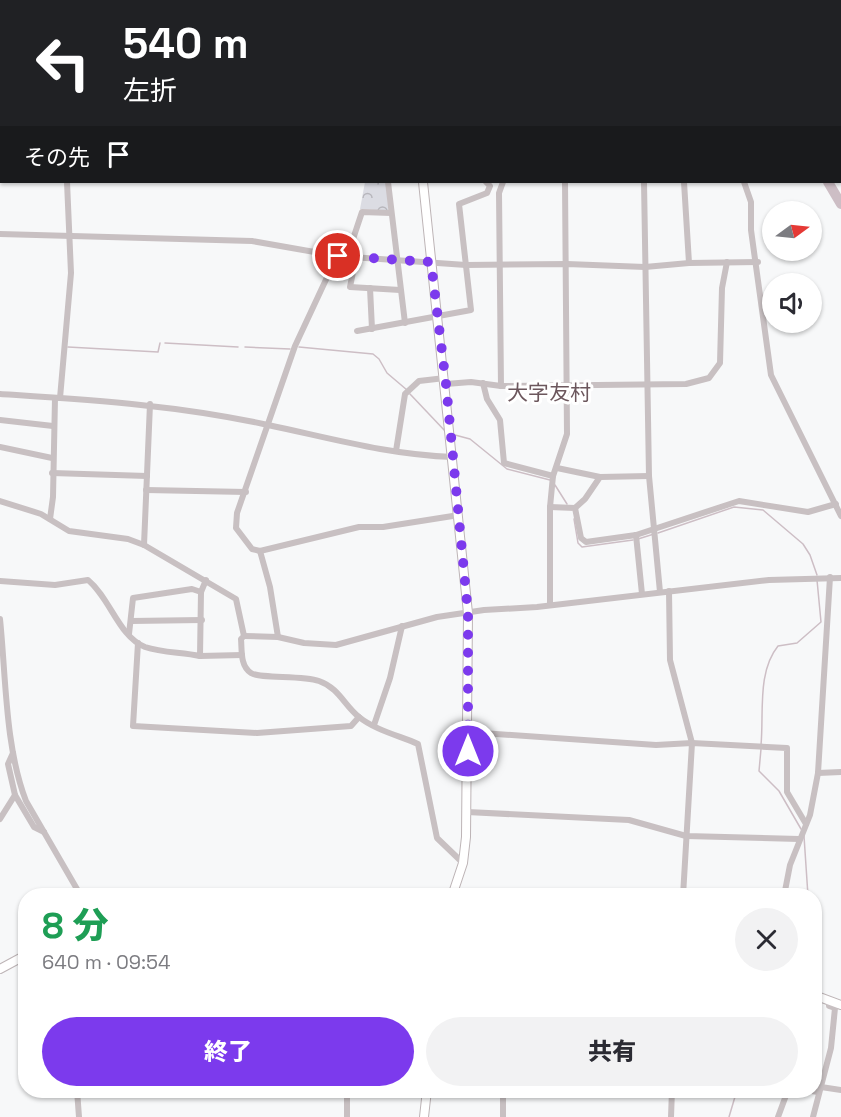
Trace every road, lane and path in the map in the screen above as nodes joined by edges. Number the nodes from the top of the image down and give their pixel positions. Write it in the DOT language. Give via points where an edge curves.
graph roads {
  1 [pos="68,183"];
  2 [pos="388,183"];
  3 [pos="423,183"];
  4 [pos="487,183"];
  5 [pos="503,183"];
  6 [pos="565,183"];
  7 [pos="644,183"];
  8 [pos="684,183"];
  9 [pos="744,183"];
  10 [pos="391,213"];
  11 [pos="0,234"];
  12 [pos="70,236"];
  13 [pos="338,256"];
  14 [pos="346,257"];
  15 [pos="356,258"];
  16 [pos="396,260"];
  17 [pos="431,262"];
  18 [pos="689,262"];
  19 [pos="728,262"];
  20 [pos="758,262"];
  21 [pos="567,264"];
  22 [pos="466,265"];
  23 [pos="500,265"];
  24 [pos="645,267"];
  25 [pos="370,288"];
  26 [pos="400,290"];
  27 [pos="438,317"];
  28 [pos="405,323"];
  29 [pos="372,329"];
  30 [pos="357,332"];
  31 [pos="446,381"];
  32 [pos="483,383"];
  33 [pos="647,383"];
  34 [pos="567,385"];
  35 [pos="501,386"];
  36 [pos="0,394"];
  37 [pos="57,398"];
  38 [pos="150,404"];
  39 [pos="0,420"];
  40 [pos="269,424"];
  41 [pos="53,426"];
  42 [pos="0,447"];
  43 [pos="396,451"];
  44 [pos="453,457"];
  45 [pos="52,458"];
  46 [pos="557,468"];
  47 [pos="52,473"];
  48 [pos="147,476"];
  49 [pos="650,476"];
  50 [pos="600,477"];
  51 [pos="553,481"];
  52 [pos="146,490"];
  53 [pos="246,492"];
  54 [pos="0,501"];
  55 [pos="836,504"];
  56 [pos="550,507"];
  57 [pos="572,508"];
  58 [pos="459,515"];
  59 [pos="841,516"];
  60 [pos="50,519"];
  61 [pos="655,532"];
  62 [pos="636,538"];
  63 [pos="144,545"];
  64 [pos="260,551"];
  65 [pos="830,577"];
  66 [pos="841,578"];
  67 [pos="206,580"];
  68 [pos="0,581"];
  69 [pos="669,591"];
  70 [pos="201,592"];
  71 [pos="660,592"];
  72 [pos="642,594"];
  73 [pos="550,604"];
  74 [pos="468,613"];
  75 [pos="0,619"];
  76 [pos="202,620"];
  77 [pos="131,621"];
  78 [pos="402,626"];
  79 [pos="129,634"];
  80 [pos="244,636"];
  81 [pos="278,637"];
  82 [pos="138,643"];
  83 [pos="242,655"];
  84 [pos="200,656"];
  85 [pos="3,673"];
  86 [pos="359,717"];
  87 [pos="374,725"];
  88 [pos="468,732"];
  89 [pos="692,743"];
  90 [pos="14,753"];
  91 [pos="841,772"];
  92 [pos="818,773"];
  93 [pos="15,795"];
  94 [pos="467,812"];
  95 [pos="0,819"];
  96 [pos="805,826"];
  97 [pos="44,832"];
  98 [pos="686,836"];
  99 [pos="800,838"];
  100 [pos="463,862"];
  101 [pos="76,888"];
  102 [pos="455,888"];
  103 [pos="683,888"];
  104 [pos="786,888"];
  105 [pos="18,959"];
  106 [pos="0,969"];
  107 [pos="822,999"];
  108 [pos="829,1002"];
  109 [pos="841,1005"];
  110 [pos="822,1077"];
  111 [pos="822,1089"];
  112 [pos="841,1089"];
  113 [pos="78,1098"];
  114 [pos="347,1098"];
  115 [pos="426,1098"];
  116 [pos="503,1098"];
  117 [pos="672,1098"];
  118 [pos="785,1098"];
  119 [pos="817,1098"];
  120 [pos="79,1117"];
  121 [pos="347,1117"];
  122 [pos="424,1117"];
  123 [pos="502,1117"];
  124 [pos="671,1117"];
  125 [pos="778,1117"];
  126 [pos="813,1117"];
  1 -- 12 [label="street"];
  2 -- 10 [label="street"];
  3 -- 17 [label="main road"];
  4 -- 22 [label="street" via="487,193 459,204"];
  5 -- 23 [label="street" via="499,193"];
  6 -- 21 [label="street"];
  7 -- 24 [label="street"];
  8 -- 18 [label="street"];
  9 -- 20 [label="street" via="751,202"];
  10 -- 14 [label="street" via="362,212"];
  10 -- 16 [label="street"];
  11 -- 12 [label="street"];
  12 -- 13 [label="street" via="252,241"];
  12 -- 37 [label="street" via="71,273"];
  13 -- 14 [label="street"];
  13 -- 40 [label="street" via="295,346"];
  14 -- 15 [label="street"];
  15 -- 16 [label="street"];
  15 -- 25 [label="street" via="350,287"];
  16 -- 17 [label="street"];
  16 -- 26 [label="street"];
  17 -- 22 [label="street"];
  17 -- 27 [label="main road"];
  18 -- 19 [label="street"];
  18 -- 24 [label="street"];
  19 -- 20 [label="street"];
  19 -- 33 [label="street" via="722,288 721,356 717,369 710,378 698,382"];
  20 -- 55 [label="street" via="771,375"];
  21 -- 23 [label="street"];
  21 -- 24 [label="street"];
  21 -- 34 [label="street"];
  22 -- 23 [label="street"];
  22 -- 27 [label="street" via="471,310"];
  23 -- 35 [label="street"];
  24 -- 33 [label="street"];
  25 -- 26 [label="street"];
  25 -- 29 [label="street"];
  26 -- 28 [label="street"];
  27 -- 28 [label="street"];
  27 -- 31 [label="main road"];
  28 -- 29 [label="street"];
  29 -- 30 [label="street"];
  31 -- 32 [label="street"];
  31 -- 43 [label="street" via="419,381 408,391"];
  31 -- 44 [label="main road"];
  32 -- 35 [label="street"];
  32 -- 51 [label="street" via="487,399 500,420 504,463"];
  33 -- 34 [label="street"];
  33 -- 49 [label="street"];
  34 -- 35 [label="street"];
  34 -- 46 [label="street" via="567,434"];
  36 -- 37 [label="street"];
  37 -- 38 [label="street"];
  37 -- 41 [label="street"];
  38 -- 40 [label="street"];
  38 -- 48 [label="street"];
  39 -- 41 [label="street"];
  40 -- 43 [label="street" via="330,441"];
  40 -- 53 [label="street"];
  41 -- 45 [label="street"];
  42 -- 45 [label="street"];
  43 -- 44 [label="street"];
  44 -- 58 [label="main road"];
  45 -- 47 [label="street"];
  46 -- 50 [label="street"];
  46 -- 51 [label="street"];
  47 -- 48 [label="street"];
  47 -- 60 [label="street"];
  48 -- 52 [label="street"];
  49 -- 50 [label="street"];
  49 -- 61 [label="street"];
  50 -- 57 [label="street" via="585,499"];
  51 -- 56 [label="street"];
  52 -- 53 [label="street"];
  52 -- 63 [label="street"];
  53 -- 64 [label="street" via="237,513 236,528 252,549"];
  54 -- 60 [label="street"];
  55 -- 59 [label="street"];
  55 -- 61 [label="street" via="800,512 739,501"];
  56 -- 57 [label="street"];
  56 -- 73 [label="street"];
  57 -- 62 [label="street" via="581,538 586,542"];
  58 -- 64 [label="street" via="359,527"];
  58 -- 74 [label="main road"];
  60 -- 63 [label="street" via="69,531"];
  61 -- 62 [label="street"];
  61 -- 71 [label="street"];
  62 -- 72 [label="street"];
  63 -- 67 [label="street"];
  64 -- 81 [label="street"];
  65 -- 66 [label="street"];
  65 -- 69 [label="street"];
  65 -- 92 [label="street"];
  67 -- 70 [label="street"];
  67 -- 80 [label="street" via="236,599"];
  68 -- 79 [label="street" via="55,585 88,580 102,593"];
  69 -- 71 [label="street"];
  69 -- 89 [label="street" via="670,660"];
  70 -- 76 [label="street"];
  70 -- 77 [label="street" via="192,589 133,598"];
  71 -- 72 [label="street"];
  72 -- 73 [label="street"];
  73 -- 74 [label="street"];
  74 -- 78 [label="street"];
  74 -- 88 [label="main road"];
  75 -- 85 [label="street"];
  76 -- 77 [label="street"];
  76 -- 84 [label="street"];
  77 -- 79 [label="street"];
  78 -- 81 [label="street" via="336,645"];
  78 -- 87 [label="street"];
  79 -- 82 [label="street"];
  80 -- 81 [label="street"];
  80 -- 83 [label="street"];
  82 -- 84 [label="street"];
  82 -- 86 [label="street" via="133,726 257,733 351,726"];
  83 -- 84 [label="street"];
  83 -- 86 [label="street" via="246,668 253,674 310,679 329,686"];
  85 -- 90 [label="street"];
  86 -- 87 [label="street"];
  87 -- 100 [label="street" via="418,744 437,838"];
  88 -- 89 [label="street" via="656,745"];
  88 -- 94 [label="main road"];
  89 -- 96 [label="street" via="787,748 787,792"];
  89 -- 98 [label="street"];
  90 -- 93 [label="street" via="8,764"];
  90 -- 97 [label="street" via="26,801"];
  91 -- 92 [label="street"];
  92 -- 96 [label="street"];
  93 -- 95 [label="street"];
  93 -- 97 [label="street" via="34,827"];
  94 -- 98 [label="street" via="629,820"];
  94 -- 100 [label="main road"];
  96 -- 99 [label="street"];
  97 -- 101 [label="street"];
  98 -- 99 [label="street"];
  98 -- 103 [label="street"];
  99 -- 104 [label="street"];
  100 -- 102 [label="main road"];
  105 -- 106 [label="main road"];
  107 -- 108 [label="main road"];
  108 -- 109 [label="main road"];
  108 -- 110 [label="street" via="835,1008 834,1030"];
  111 -- 112 [label="street"];
  113 -- 120 [label="street"];
  114 -- 121 [label="street"];
  115 -- 122 [label="main road"];
  116 -- 123 [label="street"];
  117 -- 124 [label="street"];
  118 -- 125 [label="street"];
  119 -- 126 [label="street"];
}
